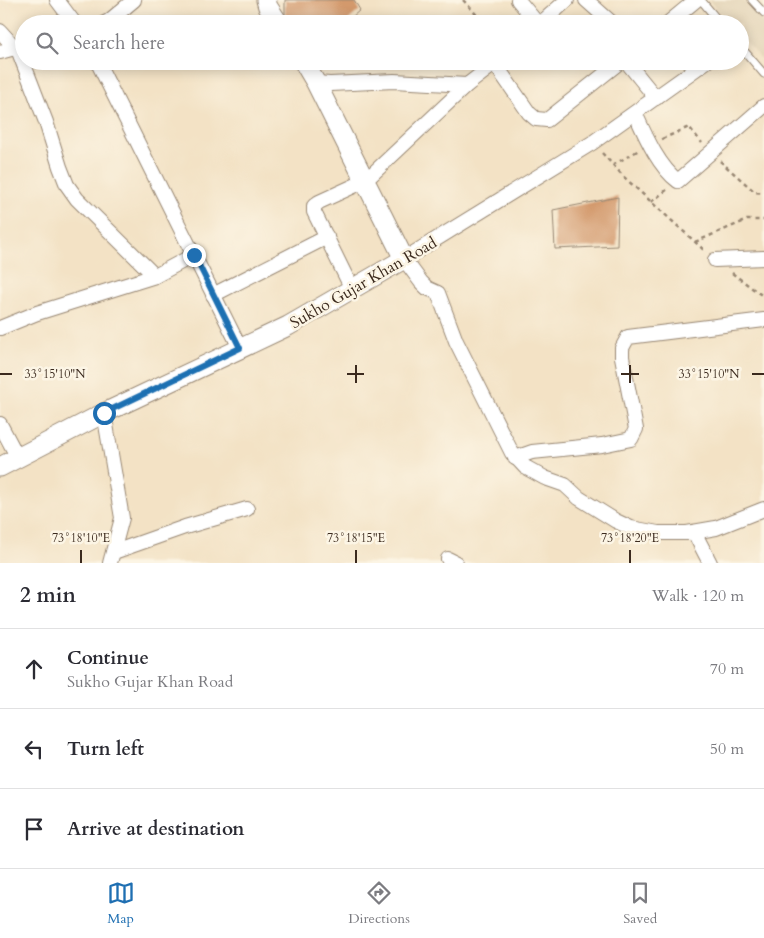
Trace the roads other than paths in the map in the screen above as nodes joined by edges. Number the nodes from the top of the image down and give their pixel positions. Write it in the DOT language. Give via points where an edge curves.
graph roads {
  1 [pos="57,0"];
  2 [pos="134,0"];
  3 [pos="266,0"];
  4 [pos="518,0"];
  5 [pos="567,0"];
  6 [pos="586,0"];
  7 [pos="696,0"];
  8 [pos="701,0"];
  9 [pos="752,0"];
  10 [pos="764,13"];
  11 [pos="68,15"];
  12 [pos="117,15"];
  13 [pos="273,15"];
  14 [pos="531,15"];
  15 [pos="550,15"];
  16 [pos="603,15"];
  17 [pos="678,15"];
  18 [pos="714,15"];
  19 [pos="0,32"];
  20 [pos="15,48"];
  21 [pos="0,52"];
  22 [pos="749,56"];
  23 [pos="26,70"];
  24 [pos="102,70"];
  25 [pos="308,70"];
  26 [pos="485,70"];
  27 [pos="501,70"];
  28 [pos="610,70"];
  29 [pos="633,70"];
  30 [pos="695,70"];
  31 [pos="764,74"];
  32 [pos="316,83"];
  33 [pos="467,84"];
  34 [pos="656,98"];
  35 [pos="764,106"];
  36 [pos="635,113"];
  37 [pos="366,181"];
  38 [pos="327,237"];
  39 [pos="194,255"];
  40 [pos="764,258"];
  41 [pos="404,259"];
  42 [pos="715,260"];
  43 [pos="155,276"];
  44 [pos="352,289"];
  45 [pos="213,295"];
  46 [pos="764,320"];
  47 [pos="0,328"];
  48 [pos="240,348"];
  49 [pos="104,413"];
  50 [pos="0,424"];
  51 [pos="18,458"];
  52 [pos="515,458"];
  53 [pos="0,468"];
  54 [pos="248,509"];
  55 [pos="764,509"];
  56 [pos="694,532"];
  57 [pos="112,557"];
  58 [pos="710,563"];
  1 -- 11 [label="street"];
  2 -- 12 [label="street"];
  3 -- 13 [label="main road"];
  4 -- 14 [label="street"];
  5 -- 15 [label="street"];
  6 -- 16 [label="street"];
  7 -- 17 [label="street"];
  8 -- 18 [label="lane"];
  9 -- 10 [label="lane"];
  19 -- 20 [label="street"];
  20 -- 21 [label="street"];
  22 -- 31 [label="lane"];
  23 -- 43 [label="street" via="67,185 77,199"];
  24 -- 39 [label="street"];
  25 -- 32 [label="main road"];
  26 -- 33 [label="street"];
  27 -- 28 [label="street" via="529,112 536,119 547,120"];
  29 -- 34 [label="street"];
  30 -- 34 [label="street, Sukho Gujar Khan Road"];
  32 -- 33 [label="street" via="394,81"];
  32 -- 37 [label="main road"];
  33 -- 37 [label="street"];
  34 -- 36 [label="street, Sukho Gujar Khan Road"];
  35 -- 36 [label="street" via="678,181 649,144"];
  36 -- 41 [label="street, Sukho Gujar Khan Road"];
  37 -- 38 [label="street" via="314,206"];
  37 -- 41 [label="main road"];
  38 -- 44 [label="street"];
  38 -- 45 [label="street"];
  39 -- 43 [label="street"];
  39 -- 45 [label="street"];
  40 -- 42 [label="street"];
  41 -- 44 [label="main road, Sukho Gujar Khan Road"];
  41 -- 52 [label="street" via="427,288 438,293 456,341"];
  43 -- 47 [label="street"];
  44 -- 48 [label="main road, Sukho Gujar Khan Road" via="288,326"];
  45 -- 48 [label="street"];
  46 -- 52 [label="street" via="628,337 622,348 622,357 636,429 631,439 532,452"];
  48 -- 49 [label="main road, Sukho Gujar Khan Road"];
  49 -- 51 [label="main road, Sukho Gujar Khan Road"];
  49 -- 57 [label="street" via="122,518"];
  50 -- 51 [label="street"];
  51 -- 53 [label="main road, Sukho Gujar Khan Road"];
  52 -- 56 [label="street" via="630,528 658,533"];
  54 -- 57 [label="street" via="185,527"];
  55 -- 56 [label="street" via="716,528"];
  56 -- 58 [label="street"];
}
